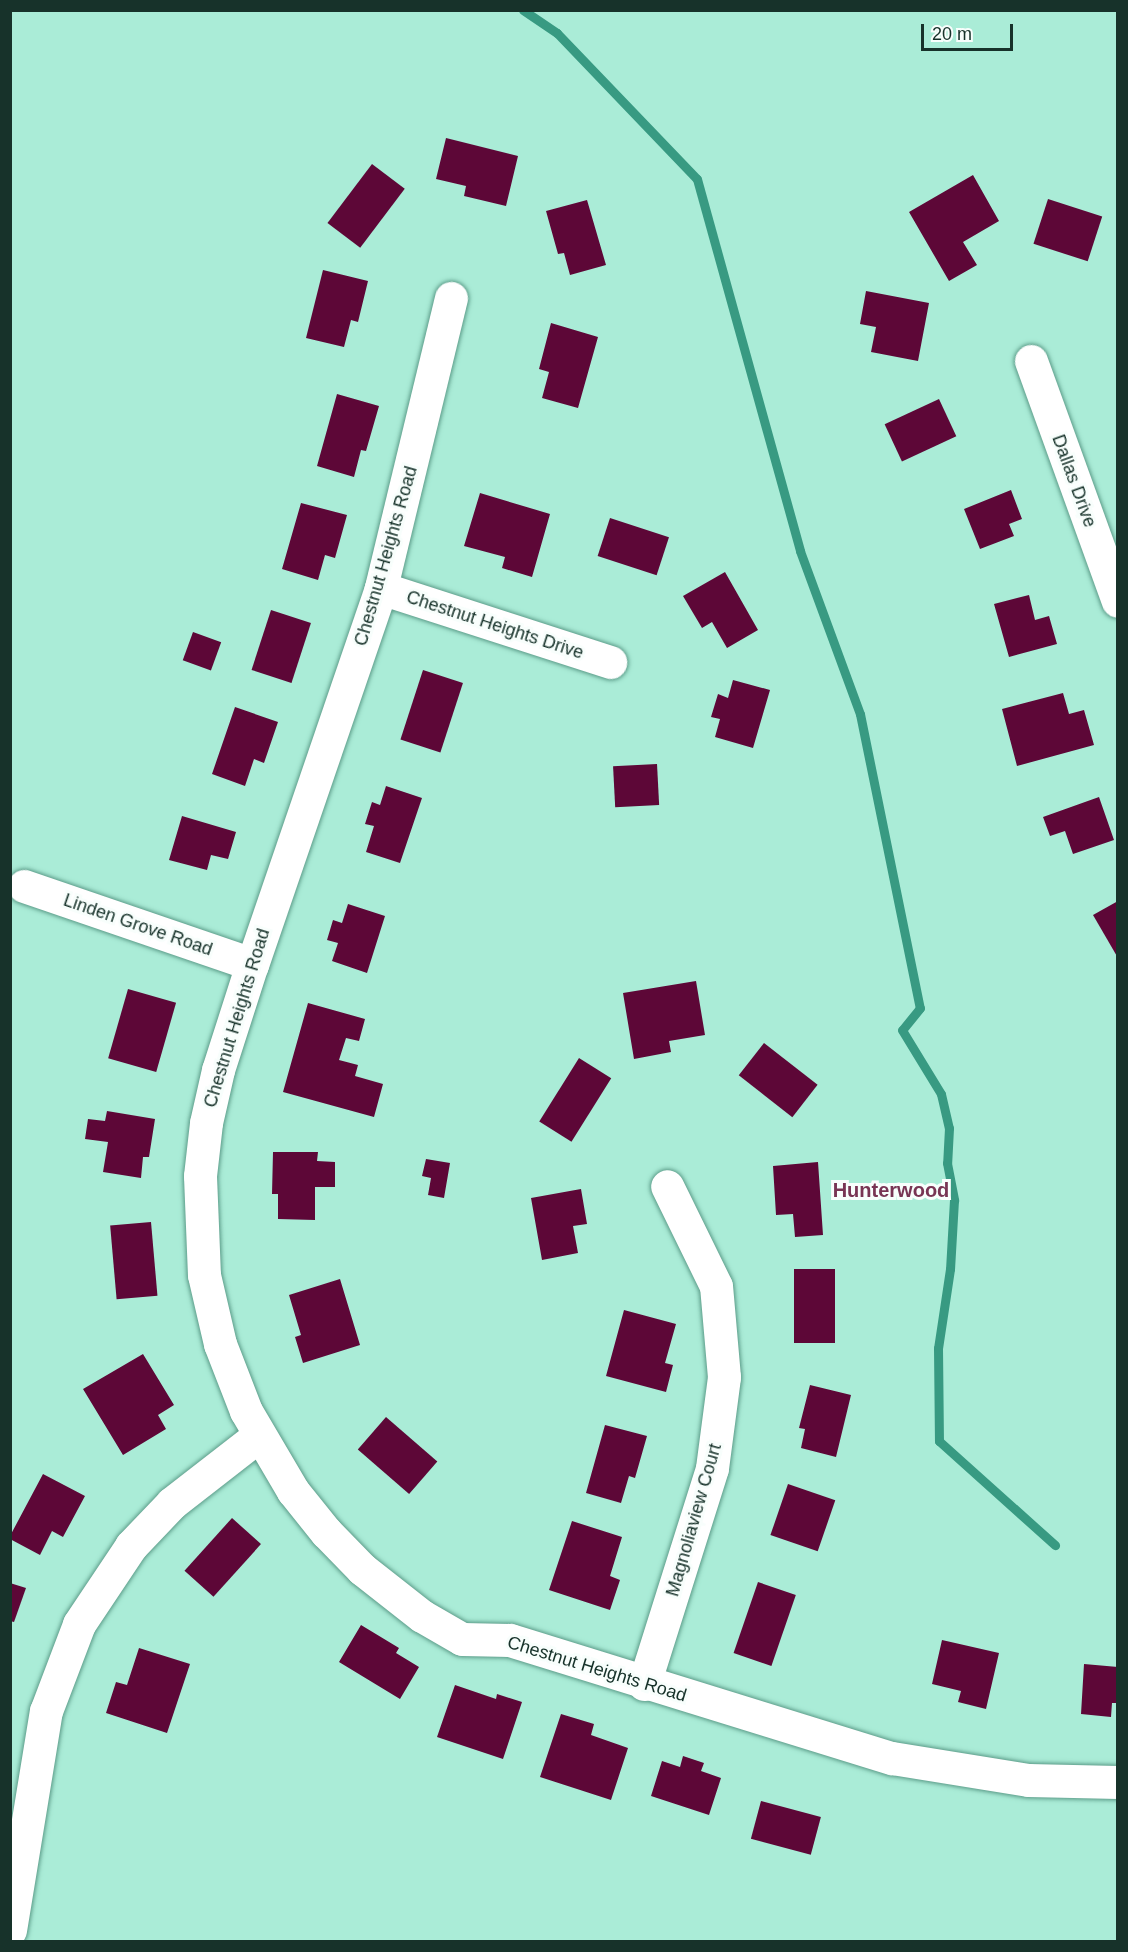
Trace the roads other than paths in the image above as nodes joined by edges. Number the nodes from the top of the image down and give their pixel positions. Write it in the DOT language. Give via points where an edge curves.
graph roads {
  1 [pos="451,298"];
  2 [pos="1031,361"];
  3 [pos="381,588"];
  4 [pos="1117,596"];
  5 [pos="610,662"];
  6 [pos="24,886"];
  7 [pos="252,964"];
  8 [pos="667,1186"];
  9 [pos="258,1436"];
  10 [pos="644,1684"];
  11 [pos="1118,1782"];
  12 [pos="10,1930"];
  1 -- 3 [label="street, Chestnut Heights Road"];
  2 -- 4 [label="street, Dallas Drive"];
  3 -- 5 [label="street, Chestnut Heights Drive"];
  3 -- 7 [label="street, Chestnut Heights Road"];
  6 -- 7 [label="street, Linden Grove Road"];
  7 -- 9 [label="street, Chestnut Heights Road" via="218,1070 206,1123 200,1223 204,1275 220,1344"];
  8 -- 10 [label="street, Magnoliaview Court" via="716,1286 724,1377 712,1468"];
  9 -- 10 [label="street, Chestnut Heights Road" via="293,1491 326,1532 362,1569 422,1616 462,1639 510,1640"];
  9 -- 12 [label="street" via="172,1503 131,1546 79,1624 46,1710"];
  10 -- 11 [label="street, Chestnut Heights Road" via="892,1758 1029,1780"];
}
